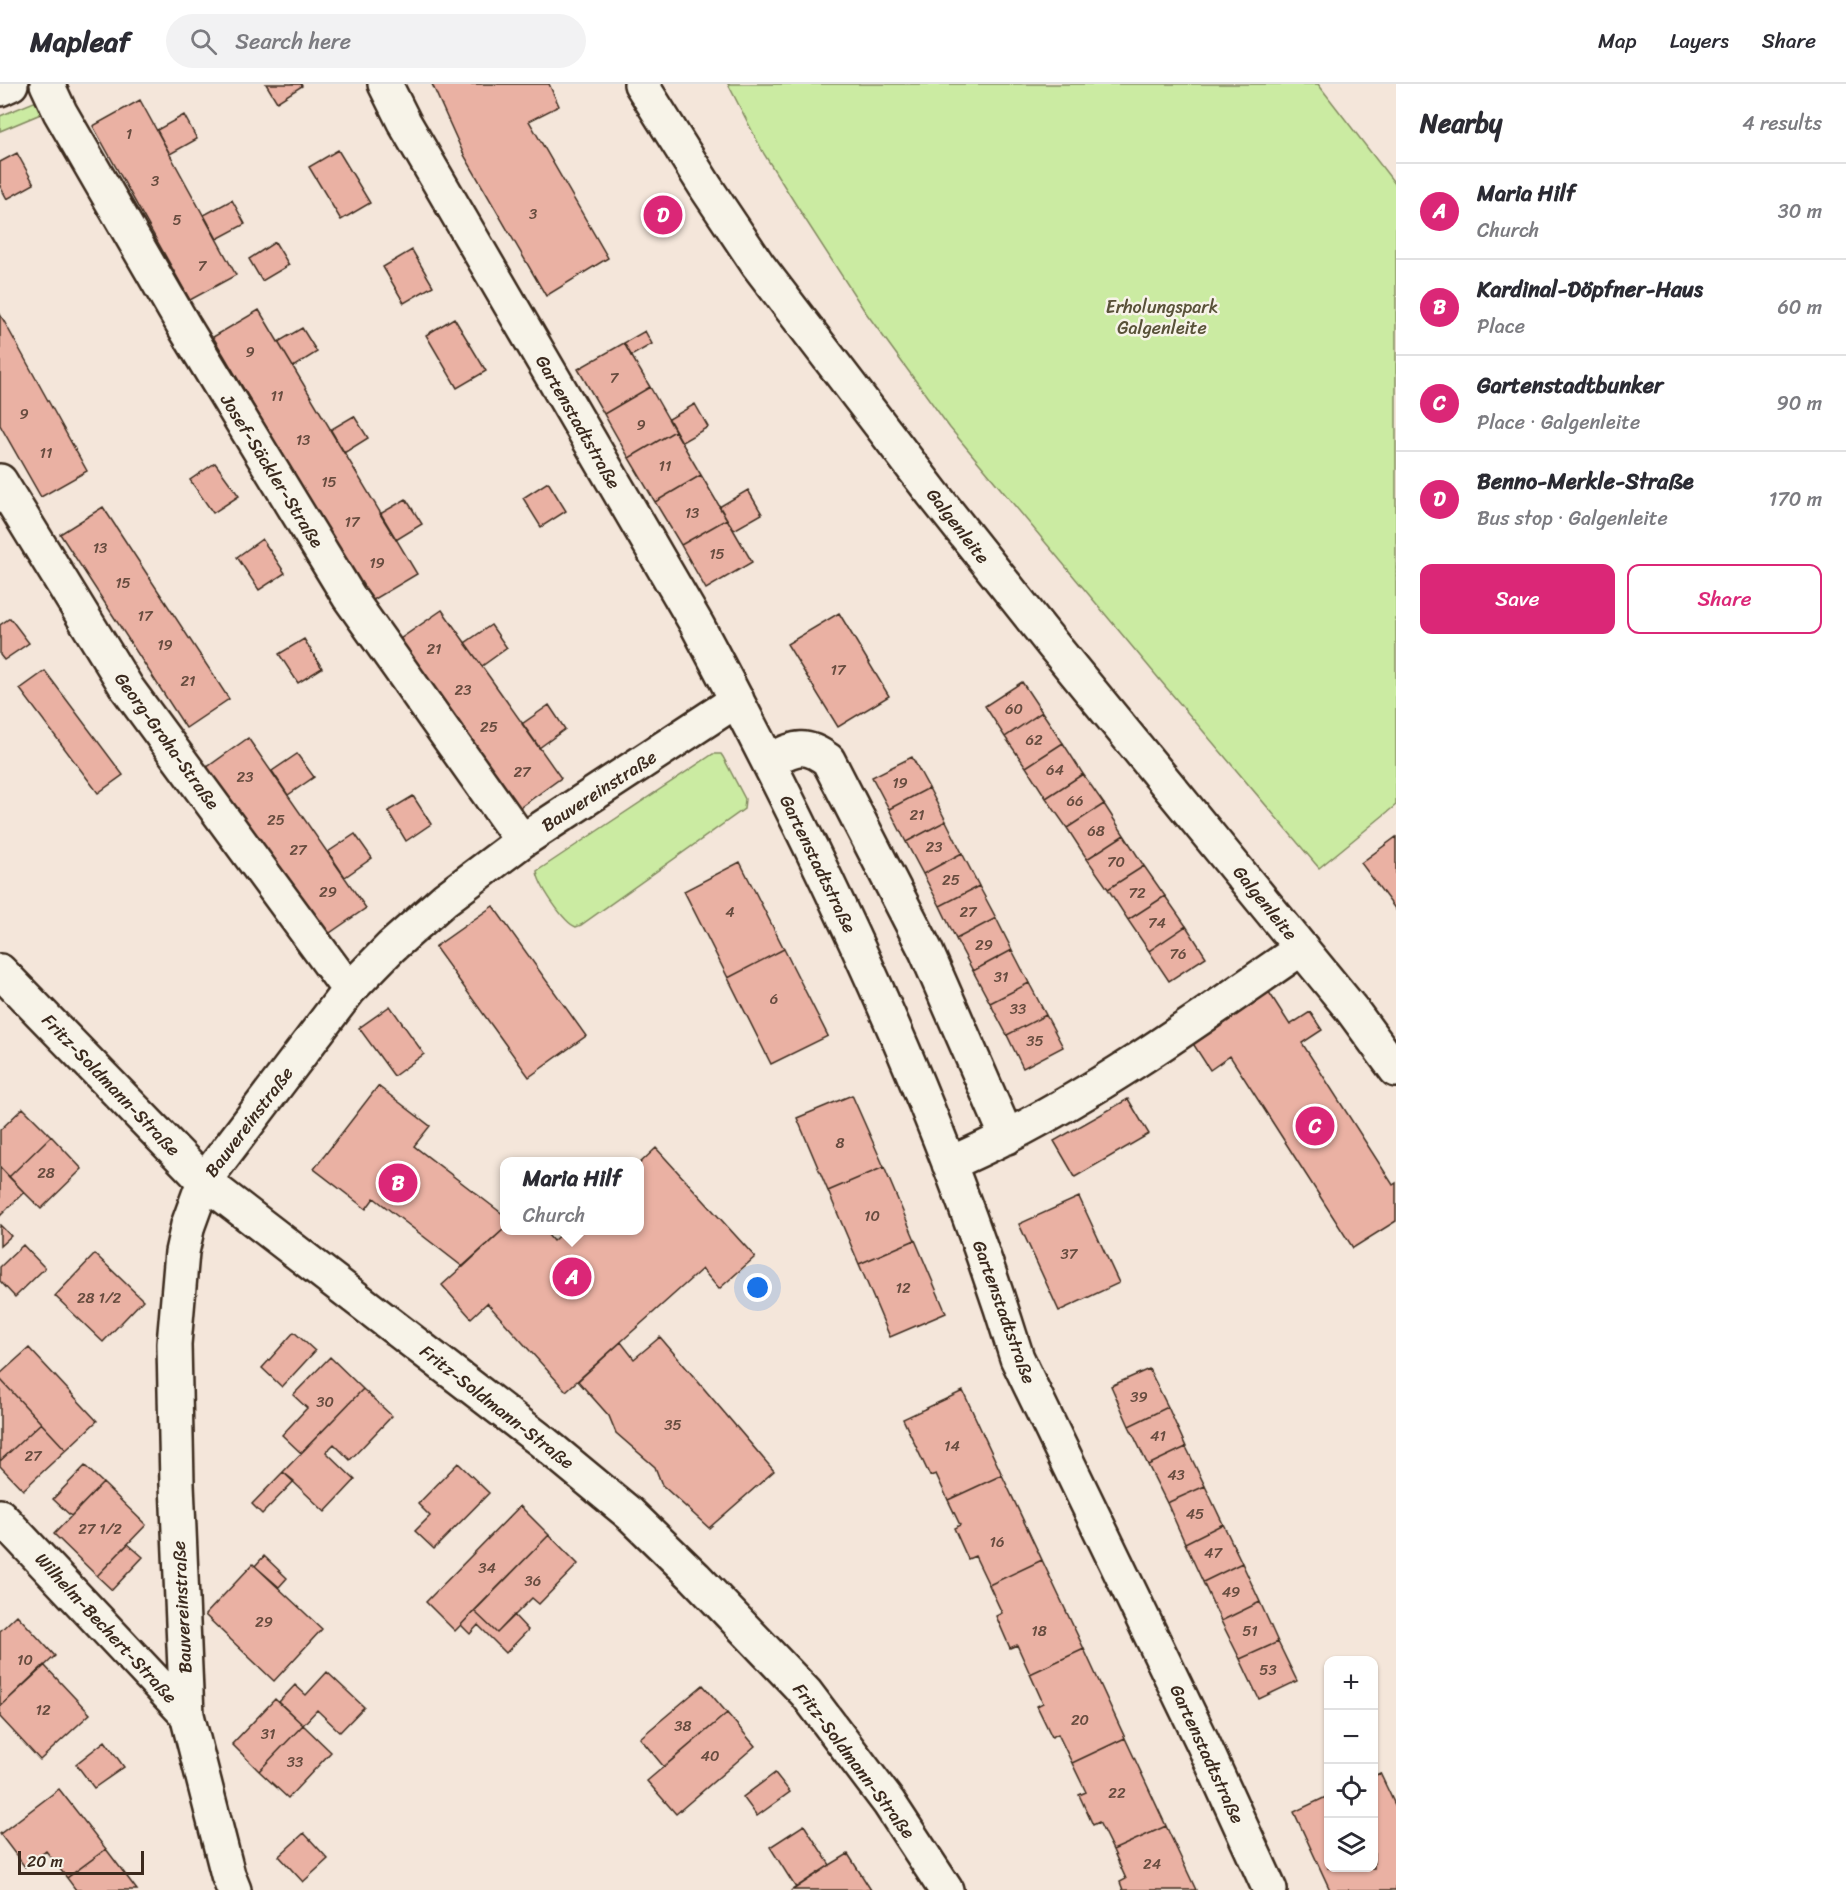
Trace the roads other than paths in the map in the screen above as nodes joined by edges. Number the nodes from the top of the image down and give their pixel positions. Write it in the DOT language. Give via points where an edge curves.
graph roads {
  1 [pos="11,84"];
  2 [pos="47,84"];
  3 [pos="385,84"];
  4 [pos="641,84"];
  5 [pos="0,89"];
  6 [pos="0,481"];
  7 [pos="737,700"];
  8 [pos="768,761"];
  9 [pos="522,841"];
  10 [pos="1302,948"];
  11 [pos="0,971"];
  12 [pos="349,990"];
  13 [pos="1396,1070"];
  14 [pos="1007,1137"];
  15 [pos="949,1164"];
  16 [pos="204,1181"];
  17 [pos="0,1515"];
  18 [pos="187,1715"];
  19 [pos="227,1885"];
  20 [pos="946,1890"];
  21 [pos="1270,1890"];
  1 -- 5 [label="street"];
  2 -- 9 [label="street, Josef-Säckler-Straße" via="184,328 349,597"];
  3 -- 7 [label="street, Gartenstadtstraße"];
  4 -- 10 [label="street, Galgenleite" via="758,265 933,494"];
  6 -- 12 [label="street, Georg-Groha-Straße" via="127,688"];
  7 -- 8 [label="street, Gartenstadtstraße"];
  7 -- 9 [label="street, Bauvereinstraße"];
  8 -- 14 [label="street" via="796,748 814,750 828,760 926,951"];
  8 -- 15 [label="street, Gartenstadtstraße" via="889,1014"];
  9 -- 12 [label="street, Bauvereinstraße" via="445,898"];
  10 -- 13 [label="street, Galgenleite"];
  10 -- 14 [label="street, Galgenleite" via="1093,1088"];
  11 -- 16 [label="street, Fritz-Soldmann-Straße"];
  12 -- 16 [label="street, Bauvereinstraße"];
  14 -- 15 [label="street, Galgenleite"];
  15 -- 21 [label="street, Gartenstadtstraße" via="1017,1358"];
  16 -- 18 [label="street, Bauvereinstraße" via="182,1252 174,1344"];
  16 -- 20 [label="street, Fritz-Soldmann-Straße" via="543,1442 630,1514 806,1693 889,1803"];
  17 -- 18 [label="street, Wilhelm-Bechert-Straße"];
  18 -- 19 [label="street, Bauvereinstraße"];
}
